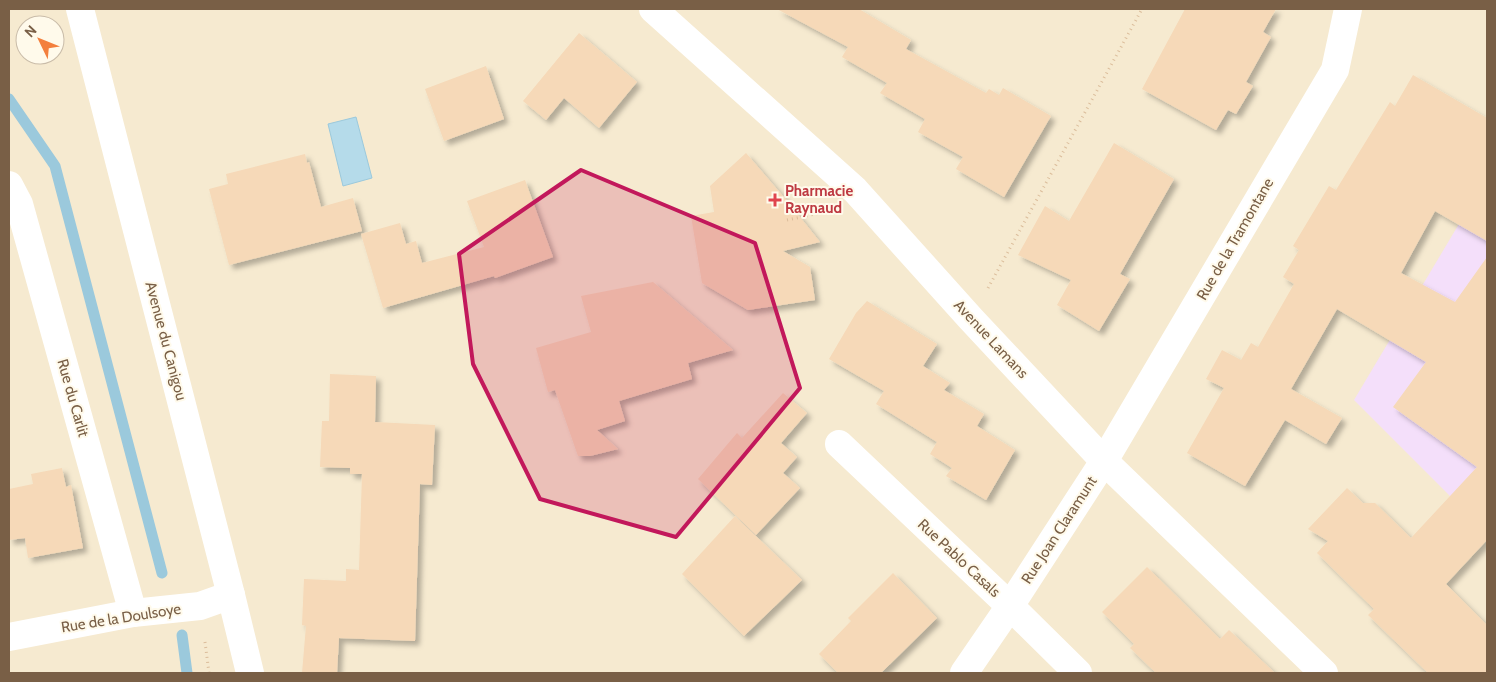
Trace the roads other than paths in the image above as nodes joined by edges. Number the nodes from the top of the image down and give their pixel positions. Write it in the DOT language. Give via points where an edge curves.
graph roads {
  1 [pos="80,9"];
  2 [pos="653,9"];
  3 [pos="1348,9"];
  4 [pos="9,185"];
  5 [pos="839,444"];
  6 [pos="1104,461"];
  7 [pos="231,595"];
  8 [pos="1010,606"];
  9 [pos="132,613"];
  10 [pos="9,637"];
  11 [pos="250,673"];
  12 [pos="964,673"];
  13 [pos="1078,673"];
  14 [pos="1324,673"];
  1 -- 7 [label="street, Avenue du Canigou"];
  2 -- 6 [label="street, Avenue Lamans" via="855,190"];
  3 -- 6 [label="street, Rue de la Tramontane" via="1335,70"];
  4 -- 9 [label="street, Rue du Carlit" via="19,204"];
  5 -- 8 [label="street, Rue Pablo Casals"];
  6 -- 8 [label="street, Rue Joan Claramunt"];
  6 -- 14 [label="street, Avenue Lamans"];
  7 -- 9 [label="street, Rue de la Doulsoye" via="200,606"];
  7 -- 11 [label="street, Avenue du Canigou"];
  8 -- 12 [label="street, Rue Joan Claramunt"];
  8 -- 13 [label="street, Rue Pablo Casals"];
  9 -- 10 [label="street, Rue de la Doulsoye"];
}
